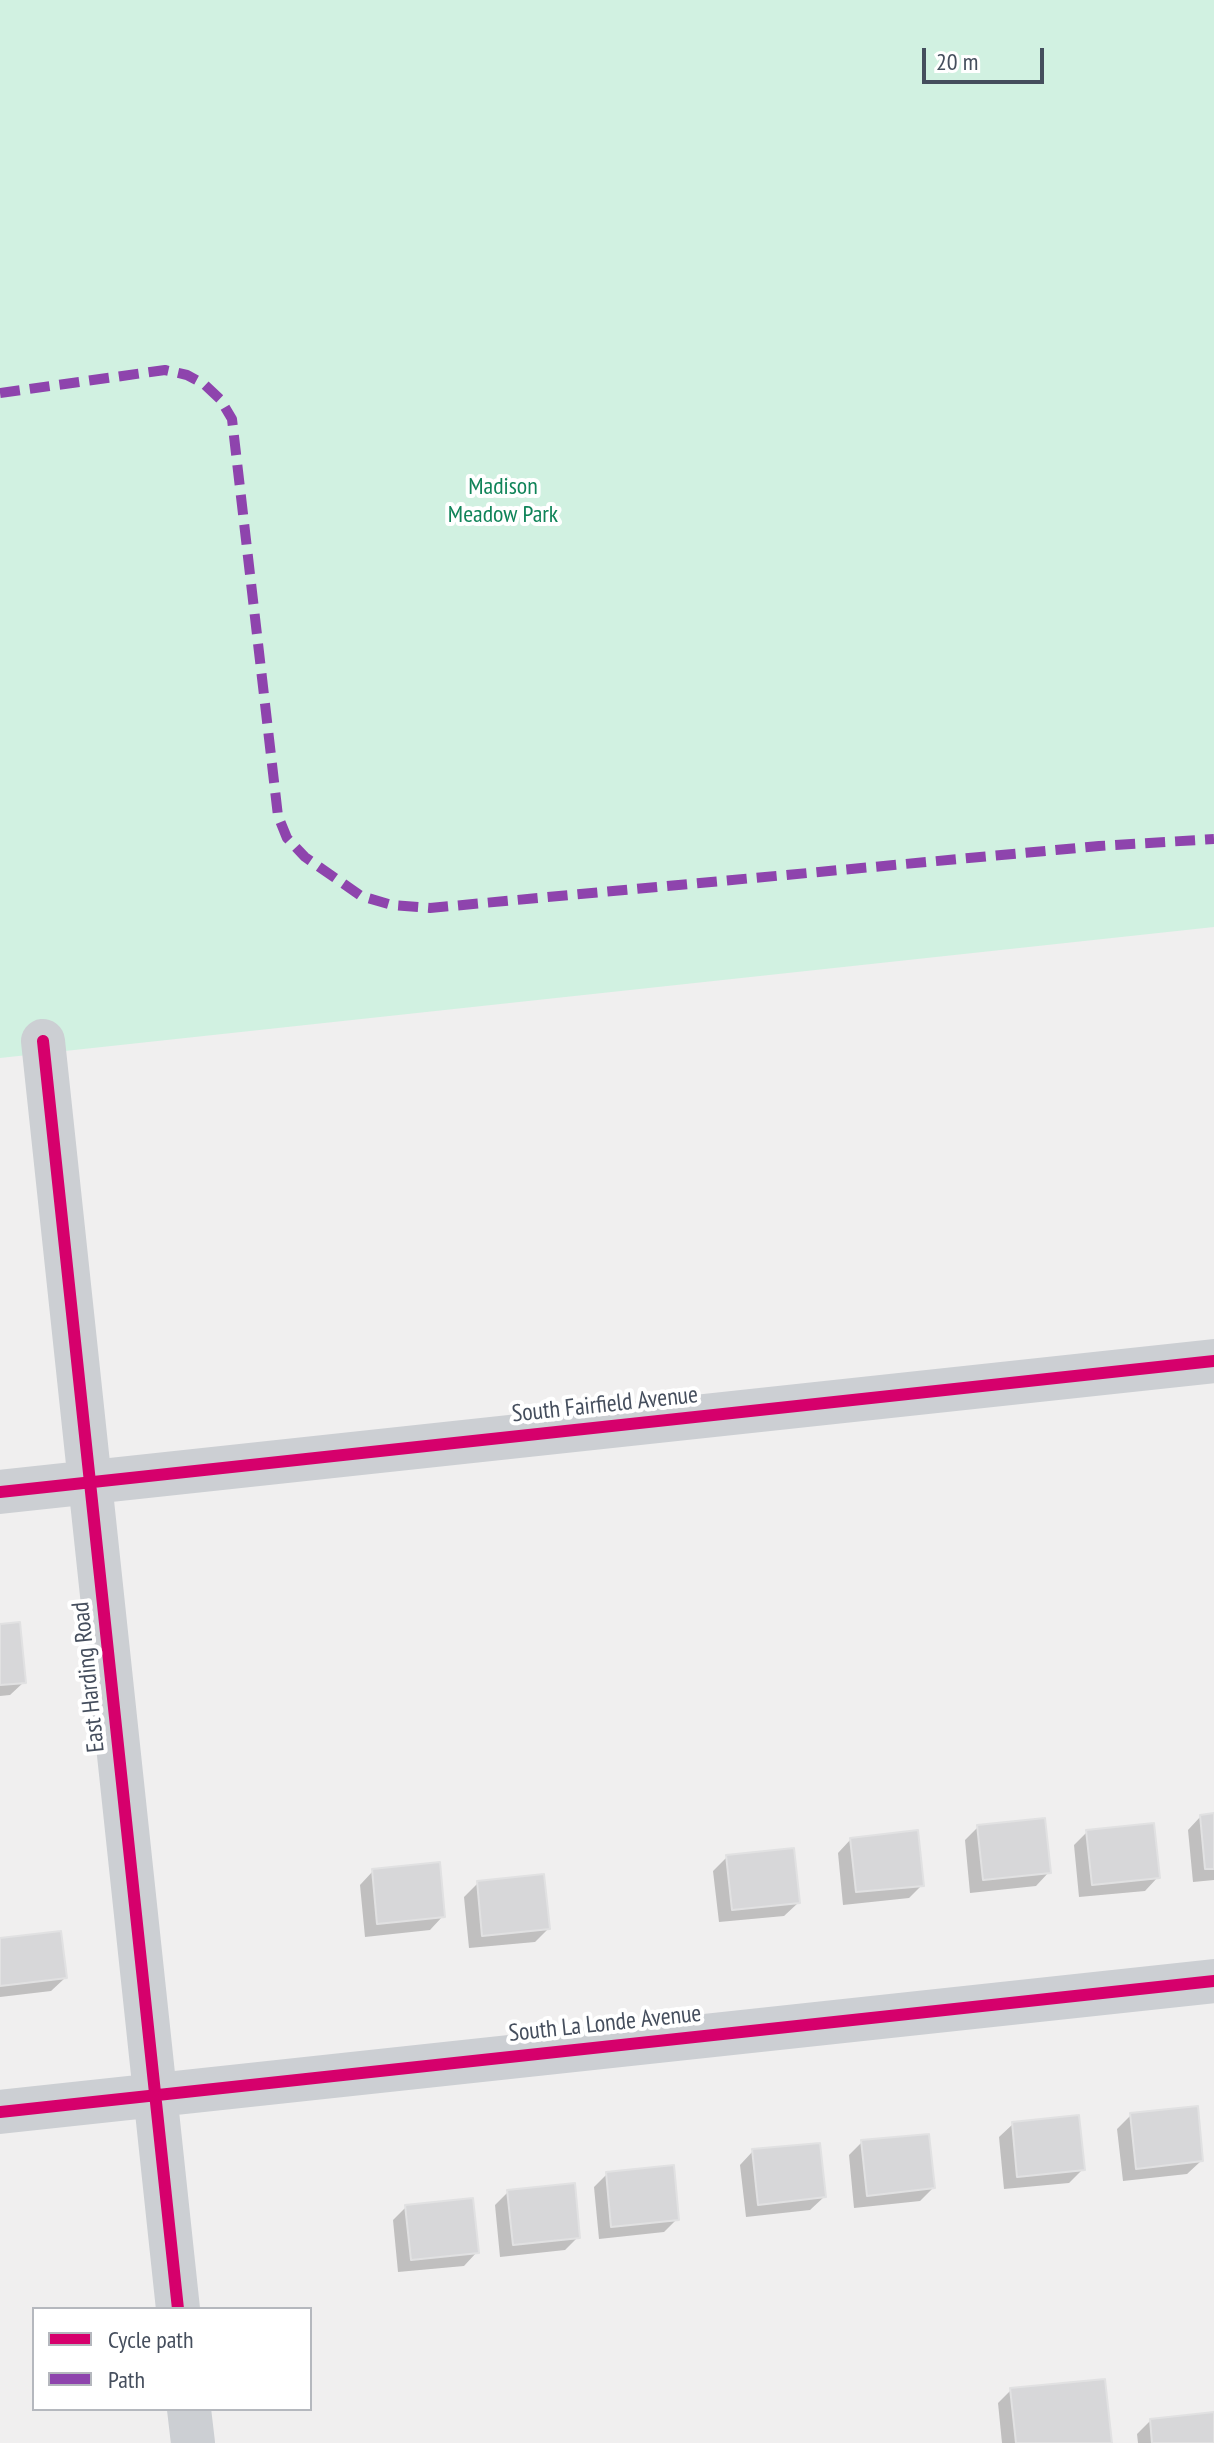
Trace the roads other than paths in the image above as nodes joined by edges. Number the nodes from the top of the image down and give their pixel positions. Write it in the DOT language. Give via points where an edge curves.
graph roads {
  1 [pos="43,1041"];
  2 [pos="1214,1361"];
  3 [pos="90,1482"];
  4 [pos="0,1492"];
  5 [pos="1214,1981"];
  6 [pos="155,2094"];
  7 [pos="0,2112"];
  8 [pos="178,2307"];
  9 [pos="189,2411"];
  10 [pos="193,2443"];
  1 -- 3 [label="street, East Harding Road"];
  2 -- 3 [label="street, South Fairfield Avenue"];
  3 -- 4 [label="street, South Fairfield Avenue"];
  3 -- 6 [label="street, East Harding Road"];
  5 -- 6 [label="street, South La Londe Avenue"];
  6 -- 7 [label="street, South La Londe Avenue"];
  6 -- 8 [label="street, East Harding Road"];
  9 -- 10 [label="street"];
}
